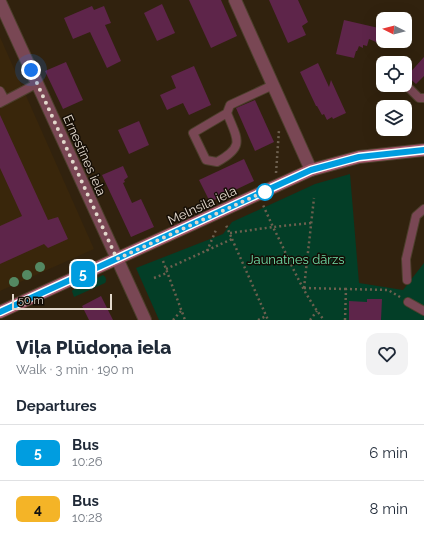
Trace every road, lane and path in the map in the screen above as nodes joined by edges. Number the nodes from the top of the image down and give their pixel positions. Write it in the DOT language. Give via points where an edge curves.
graph roads {
  1 [pos="235,0"];
  2 [pos="0,2"];
  3 [pos="38,83"];
  4 [pos="273,85"];
  5 [pos="0,91"];
  6 [pos="412,91"];
  7 [pos="424,98"];
  8 [pos="2,102"];
  9 [pos="227,113"];
  10 [pos="279,127"];
  11 [pos="424,150"];
  12 [pos="311,170"];
  13 [pos="276,186"];
  14 [pos="314,198"];
  15 [pos="263,204"];
  16 [pos="424,209"];
  17 [pos="310,223"];
  18 [pos="226,225"];
  19 [pos="273,227"];
  20 [pos="216,230"];
  21 [pos="230,233"];
  22 [pos="232,239"];
  23 [pos="207,250"];
  24 [pos="117,259"];
  25 [pos="163,261"];
  26 [pos="166,269"];
  27 [pos="167,273"];
  28 [pos="154,278"];
  29 [pos="407,280"];
  30 [pos="304,288"];
  31 [pos="346,289"];
  32 [pos="408,302"];
  33 [pos="181,311"];
  34 [pos="316,311"];
  35 [pos="424,311"];
  36 [pos="0,312"];
  37 [pos="266,316"];
  38 [pos="145,320"];
  39 [pos="173,320"];
  40 [pos="185,320"];
  41 [pos="258,320"];
  42 [pos="268,320"];
  43 [pos="310,320"];
  44 [pos="324,320"];
  45 [pos="345,320"];
  1 -- 4 [label="street"];
  2 -- 3 [label="street, Ernestīnes iela"];
  3 -- 8 [label="lane"];
  3 -- 24 [label="street, Ernestīnes iela"];
  4 -- 9 [label="lane" via="230,105"];
  4 -- 12 [label="street"];
  5 -- 8 [label="lane"];
  6 -- 7 [label="lane" via="419,98"];
  9 -- 9 [label="lane" via="193,133 206,160 218,162 230,155 237,146"];
  10 -- 13 [label="path"];
  11 -- 12 [label="street, Melnsila iela" via="359,157"];
  12 -- 13 [label="street, Melnsila iela"];
  13 -- 24 [label="street, Melnsila iela"];
  14 -- 17 [label="path"];
  15 -- 19 [label="path"];
  16 -- 29 [label="lane" via="416,216 406,259"];
  17 -- 19 [label="path"];
  17 -- 30 [label="path"];
  18 -- 21 [label="path"];
  19 -- 21 [label="path"];
  19 -- 30 [label="path"];
  20 -- 23 [label="path"];
  21 -- 22 [label="path"];
  22 -- 23 [label="path"];
  22 -- 37 [label="path"];
  23 -- 26 [label="path"];
  24 -- 36 [label="street, Melnsila iela"];
  24 -- 38 [label="street, Ernestīnes iela"];
  25 -- 26 [label="path"];
  26 -- 27 [label="path"];
  27 -- 28 [label="path"];
  27 -- 33 [label="path"];
  30 -- 31 [label="path"];
  30 -- 34 [label="path"];
  31 -- 32 [label="path" via="388,290"];
  31 -- 45 [label="path"];
  32 -- 35 [label="lane"];
  33 -- 39 [label="path"];
  33 -- 40 [label="path"];
  34 -- 43 [label="path"];
  34 -- 44 [label="path"];
  37 -- 41 [label="path"];
  37 -- 42 [label="path"];
}
